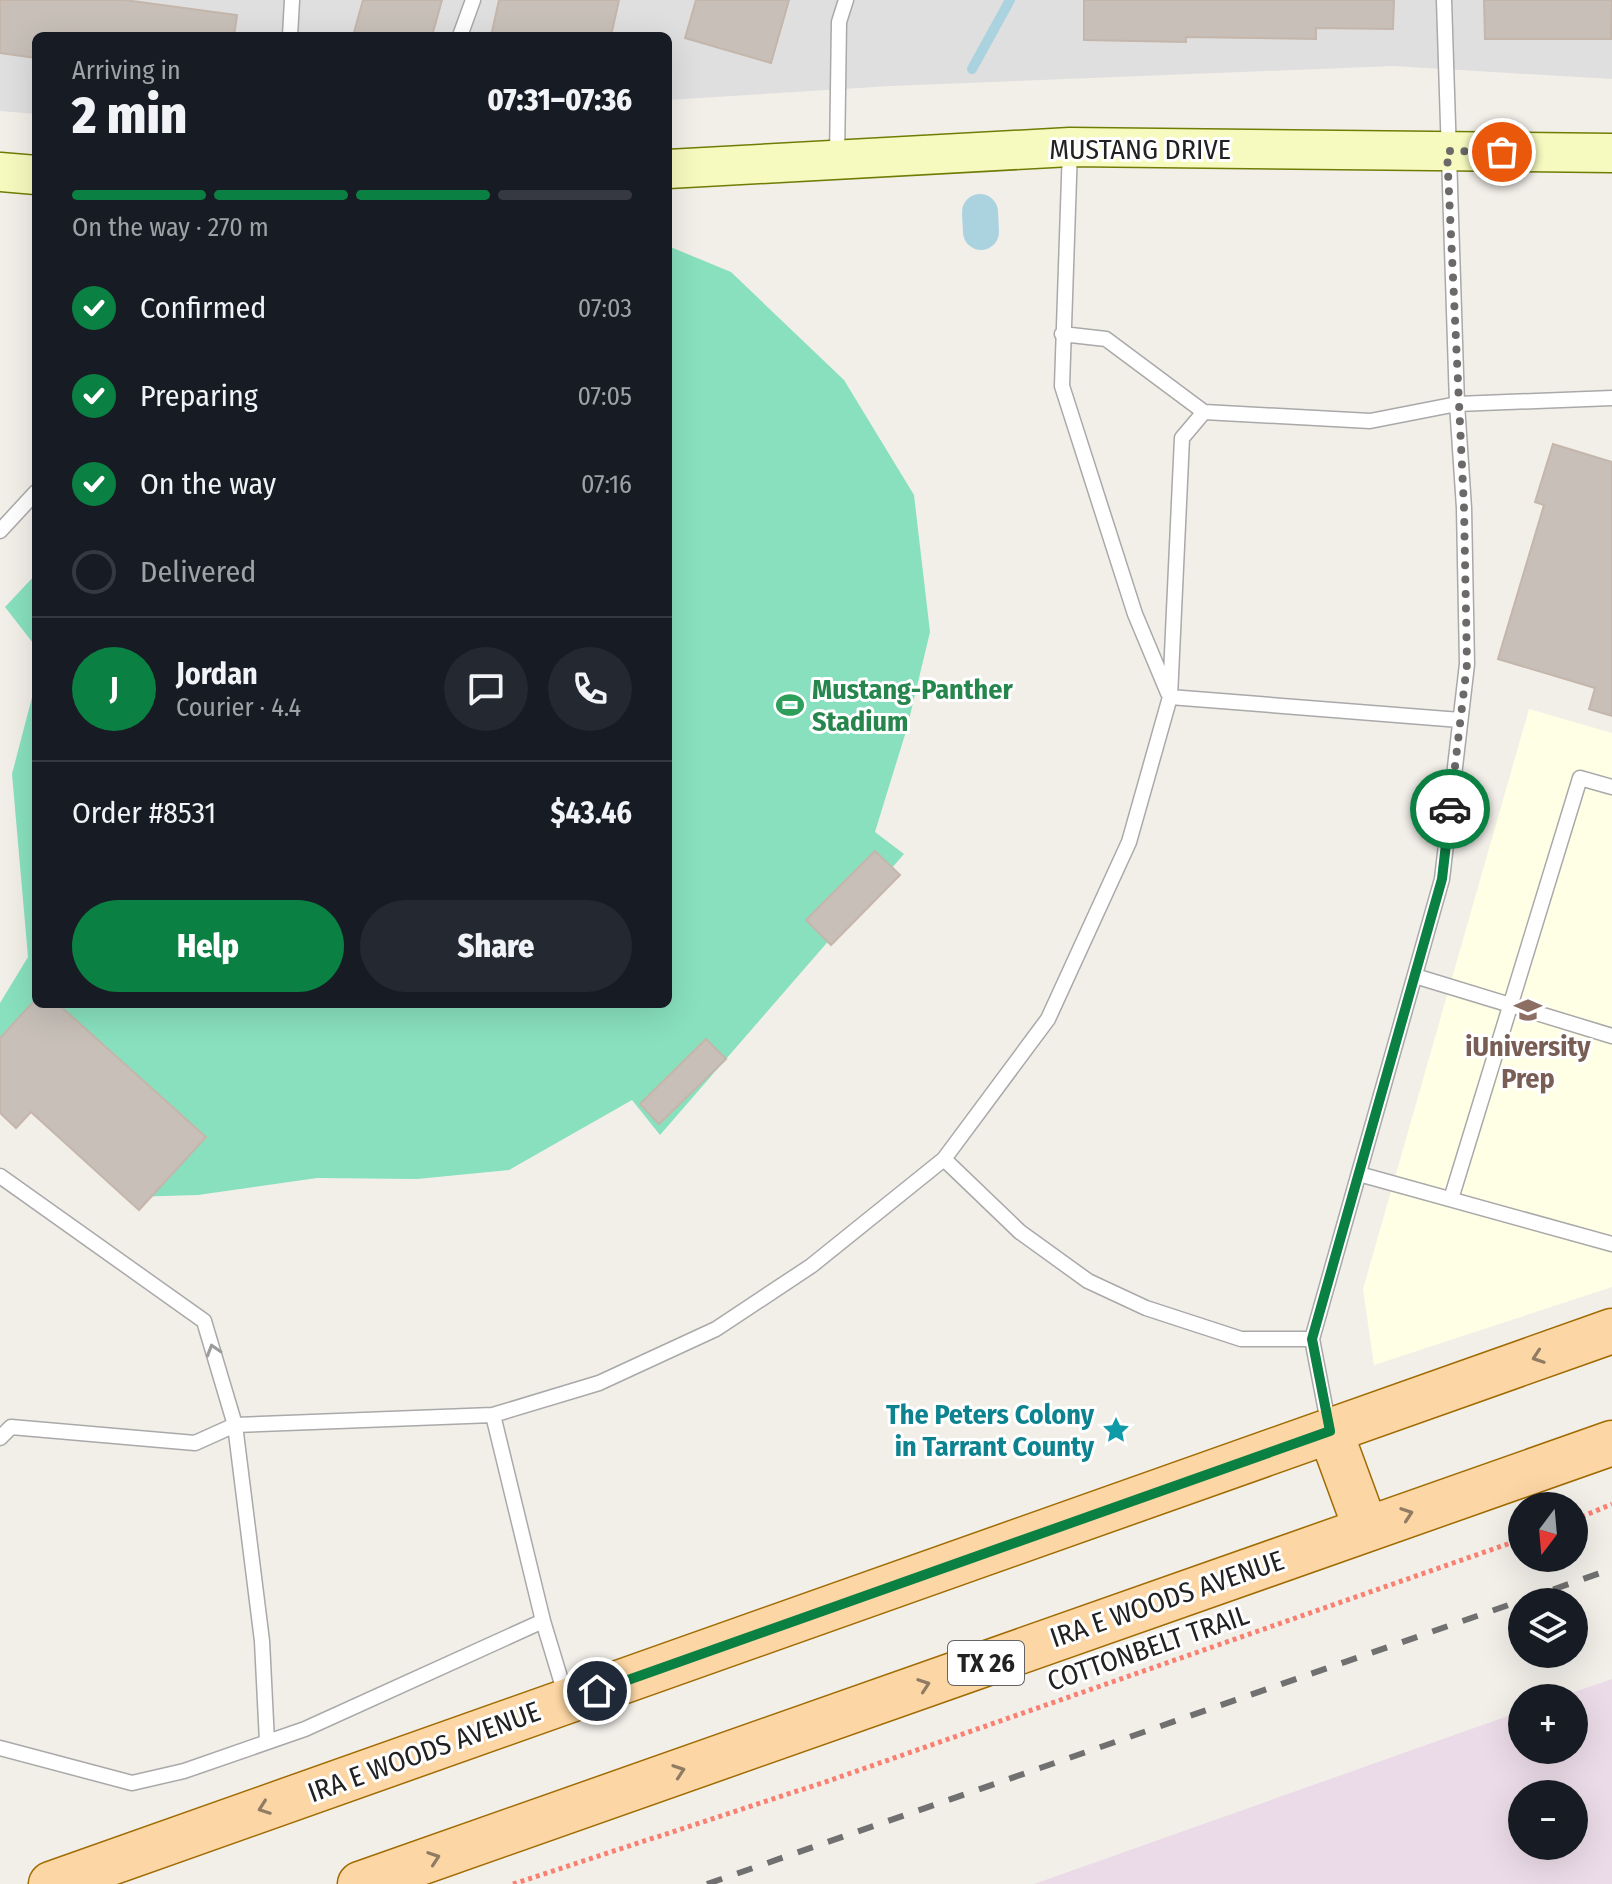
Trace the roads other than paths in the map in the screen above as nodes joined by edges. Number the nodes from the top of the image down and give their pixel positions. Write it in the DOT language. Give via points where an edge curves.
graph roads {
  1 [pos="292,0"];
  2 [pos="473,0"];
  3 [pos="846,0"];
  4 [pos="1444,0"];
  5 [pos="290,32"];
  6 [pos="461,32"];
  7 [pos="1070,147"];
  8 [pos="1447,151"];
  9 [pos="1612,153"];
  10 [pos="837,160"];
  11 [pos="672,169"];
  12 [pos="0,172"];
  13 [pos="32,175"];
  14 [pos="1062,334"];
  15 [pos="1612,398"];
  16 [pos="1457,404"];
  17 [pos="1204,412"];
  18 [pos="32,496"];
  19 [pos="0,531"];
  20 [pos="1170,697"];
  21 [pos="1460,720"];
  22 [pos="1612,787"];
  23 [pos="1415,976"];
  24 [pos="1510,1006"];
  25 [pos="1612,1036"];
  26 [pos="944,1159"];
  27 [pos="1359,1174"];
  28 [pos="0,1176"];
  29 [pos="1451,1199"];
  30 [pos="1612,1244"];
  31 [pos="1612,1331"];
  32 [pos="1312,1339"];
  33 [pos="493,1415"];
  34 [pos="235,1425"];
  35 [pos="1330,1431"];
  36 [pos="0,1438"];
  37 [pos="1612,1443"];
  38 [pos="1366,1529"];
  39 [pos="543,1621"];
  40 [pos="568,1701"];
  41 [pos="267,1742"];
  42 [pos="0,1748"];
  43 [pos="51,1884"];
  44 [pos="360,1884"];
  1 -- 5 [label="lane"];
  2 -- 6 [label="lane"];
  3 -- 10 [label="lane" via="839,22"];
  4 -- 8 [label="lane"];
  7 -- 8 [label="main road, MUSTANG DRIVE"];
  7 -- 10 [label="main road, MUSTANG DRIVE"];
  7 -- 14 [label="lane"];
  8 -- 9 [label="main road, MUSTANG DRIVE"];
  8 -- 16 [label="lane"];
  10 -- 11 [label="main road, MUSTANG DRIVE"];
  12 -- 13 [label="main road"];
  14 -- 17 [label="lane" via="1106,339"];
  14 -- 20 [label="lane" via="1062,386 1135,614"];
  15 -- 16 [label="lane"];
  16 -- 17 [label="lane" via="1370,421"];
  16 -- 21 [label="lane" via="1467,664"];
  17 -- 20 [label="lane" via="1182,438"];
  18 -- 19 [label="lane"];
  20 -- 21 [label="lane"];
  20 -- 26 [label="lane" via="1129,842 1048,1019"];
  21 -- 23 [label="lane" via="1442,879"];
  22 -- 24 [label="lane" via="1580,778"];
  23 -- 24 [label="lane"];
  23 -- 27 [label="lane"];
  24 -- 25 [label="lane"];
  24 -- 29 [label="lane"];
  26 -- 32 [label="lane" via="1020,1232 1088,1281 1146,1308 1241,1339"];
  26 -- 33 [label="lane" via="811,1266 716,1329 599,1383"];
  27 -- 29 [label="lane"];
  27 -- 32 [label="lane"];
  34 -- 28 [label="lane, one-way" via="204,1321"];
  29 -- 30 [label="lane"];
  31 -- 35 [label="main road, IRA E WOODS AVENUE, one-way"];
  32 -- 35 [label="lane"];
  33 -- 34 [label="lane"];
  33 -- 39 [label="lane"];
  34 -- 36 [label="lane" via="195,1443 11,1427"];
  34 -- 41 [label="lane" via="262,1641"];
  35 -- 38 [label="main road"];
  35 -- 40 [label="main road, IRA E WOODS AVENUE"];
  38 -- 37 [label="main road, IRA E WOODS AVENUE / TX 26, one-way"];
  44 -- 38 [label="main road, IRA E WOODS AVENUE / TX 26, one-way"];
  39 -- 40 [label="lane"];
  39 -- 41 [label="lane"];
  40 -- 43 [label="main road, IRA E WOODS AVENUE, one-way"];
  41 -- 42 [label="lane" via="132,1783"];
}
